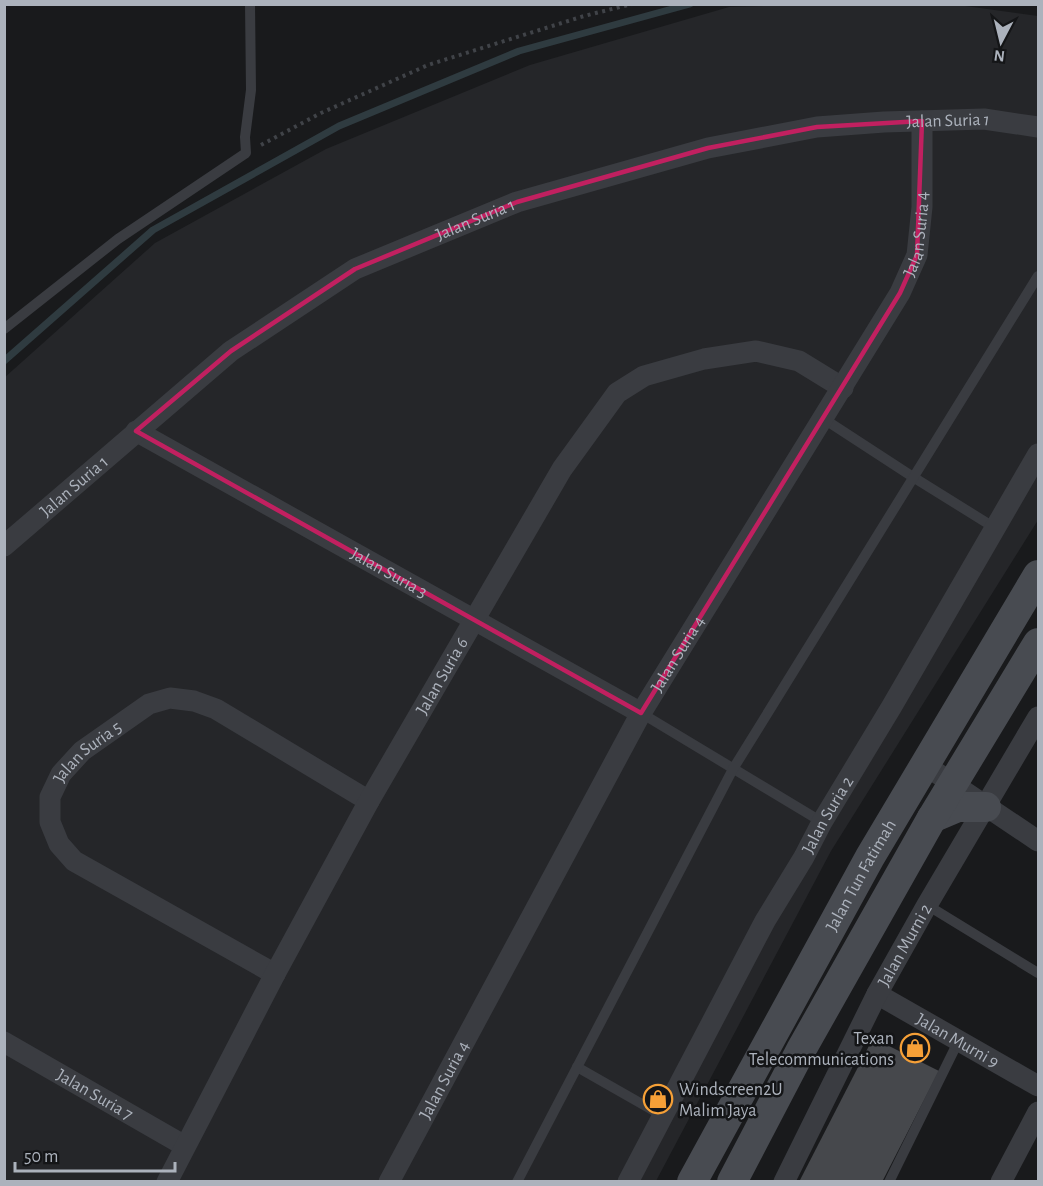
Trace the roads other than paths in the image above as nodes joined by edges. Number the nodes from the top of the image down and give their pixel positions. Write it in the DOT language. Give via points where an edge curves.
graph roads {
  1 [pos="250,4"];
  2 [pos="922,121"];
  3 [pos="1038,127"];
  4 [pos="1038,276"];
  5 [pos="4,329"];
  6 [pos="843,388"];
  7 [pos="824,419"];
  8 [pos="136,431"];
  9 [pos="1038,454"];
  10 [pos="913,477"];
  11 [pos="996,528"];
  12 [pos="4,546"];
  13 [pos="1038,575"];
  14 [pos="474,620"];
  15 [pos="1038,643"];
  16 [pos="641,713"];
  17 [pos="1038,717"];
  18 [pos="925,765"];
  19 [pos="733,770"];
  20 [pos="953,784"];
  21 [pos="369,801"];
  22 [pos="986,807"];
  23 [pos="932,818"];
  24 [pos="822,822"];
  25 [pos="1038,842"];
  26 [pos="927,905"];
  27 [pos="1038,973"];
  28 [pos="275,974"];
  29 [pos="877,994"];
  30 [pos="959,1040"];
  31 [pos="4,1042"];
  32 [pos="577,1067"];
  33 [pos="1038,1086"];
  34 [pos="1038,1112"];
  35 [pos="663,1116"];
  36 [pos="185,1146"];
  37 [pos="167,1182"];
  38 [pos="389,1182"];
  39 [pos="517,1182"];
  40 [pos="628,1182"];
  41 [pos="692,1182"];
  42 [pos="732,1182"];
  43 [pos="784,1182"];
  44 [pos="889,1182"];
  45 [pos="1001,1182"];
  1 -- 5 [label="lane" via="251,90 246,153 118,238"];
  2 -- 3 [label="street, Jalan Suria 1" via="984,119"];
  2 -- 6 [label="street, Jalan Suria 4" via="922,207 917,255 900,293"];
  2 -- 8 [label="street, Jalan Suria 1" via="817,127 708,148 517,202 355,269 231,351"];
  4 -- 10 [label="lane"];
  6 -- 7 [label="street, Jalan Suria 4"];
  6 -- 14 [label="street, Jalan Suria 6" via="798,361 756,351 704,359 644,376 617,393 562,469"];
  7 -- 10 [label="lane"];
  7 -- 16 [label="street, Jalan Suria 4"];
  8 -- 12 [label="street, Jalan Suria 1"];
  8 -- 14 [label="street, Jalan Suria 3"];
  9 -- 11 [label="street, Jalan Suria 2"];
  10 -- 11 [label="lane"];
  10 -- 19 [label="lane"];
  11 -- 24 [label="street, Jalan Suria 2"];
  13 -- 18 [label="main road, Jalan Tun Fatimah"];
  14 -- 16 [label="street, Jalan Suria 3"];
  14 -- 21 [label="street, Jalan Suria 6"];
  15 -- 20 [label="main road, Jalan Tun Fatimah"];
  16 -- 19 [label="lane"];
  16 -- 38 [label="street, Jalan Suria 4"];
  17 -- 22 [label="street, Jalan Murni 2"];
  18 -- 20 [label="street"];
  18 -- 41 [label="main road, Jalan Tun Fatimah" via="870,856"];
  19 -- 24 [label="lane"];
  19 -- 32 [label="lane"];
  20 -- 22 [label="street"];
  20 -- 23 [label="main road, Jalan Tun Fatimah"];
  21 -- 28 [label="street, Jalan Suria 6"];
  21 -- 28 [label="street, Jalan Suria 5" via="216,709 170,698 149,704 82,751 61,774 50,797 50,822 59,844 74,861"];
  22 -- 23 [label="main road" via="958,807"];
  22 -- 25 [label="street"];
  22 -- 26 [label="street, Jalan Murni 2"];
  23 -- 42 [label="main road, Jalan Tun Fatimah" via="801,1050"];
  24 -- 35 [label="street, Jalan Suria 2" via="765,921"];
  26 -- 27 [label="lane"];
  26 -- 29 [label="street, Jalan Murni 2"];
  28 -- 36 [label="street, Jalan Suria 6"];
  29 -- 30 [label="street, Jalan Murni 9"];
  29 -- 43 [label="street, Jalan Murni 2"];
  30 -- 33 [label="street, Jalan Murni 9"];
  30 -- 44 [label="lane"];
  31 -- 36 [label="street, Jalan Suria 7"];
  32 -- 35 [label="lane"];
  32 -- 39 [label="lane"];
  34 -- 45 [label="street"];
  35 -- 40 [label="street, Jalan Suria 2"];
  36 -- 37 [label="street, Jalan Suria 6"];
}
